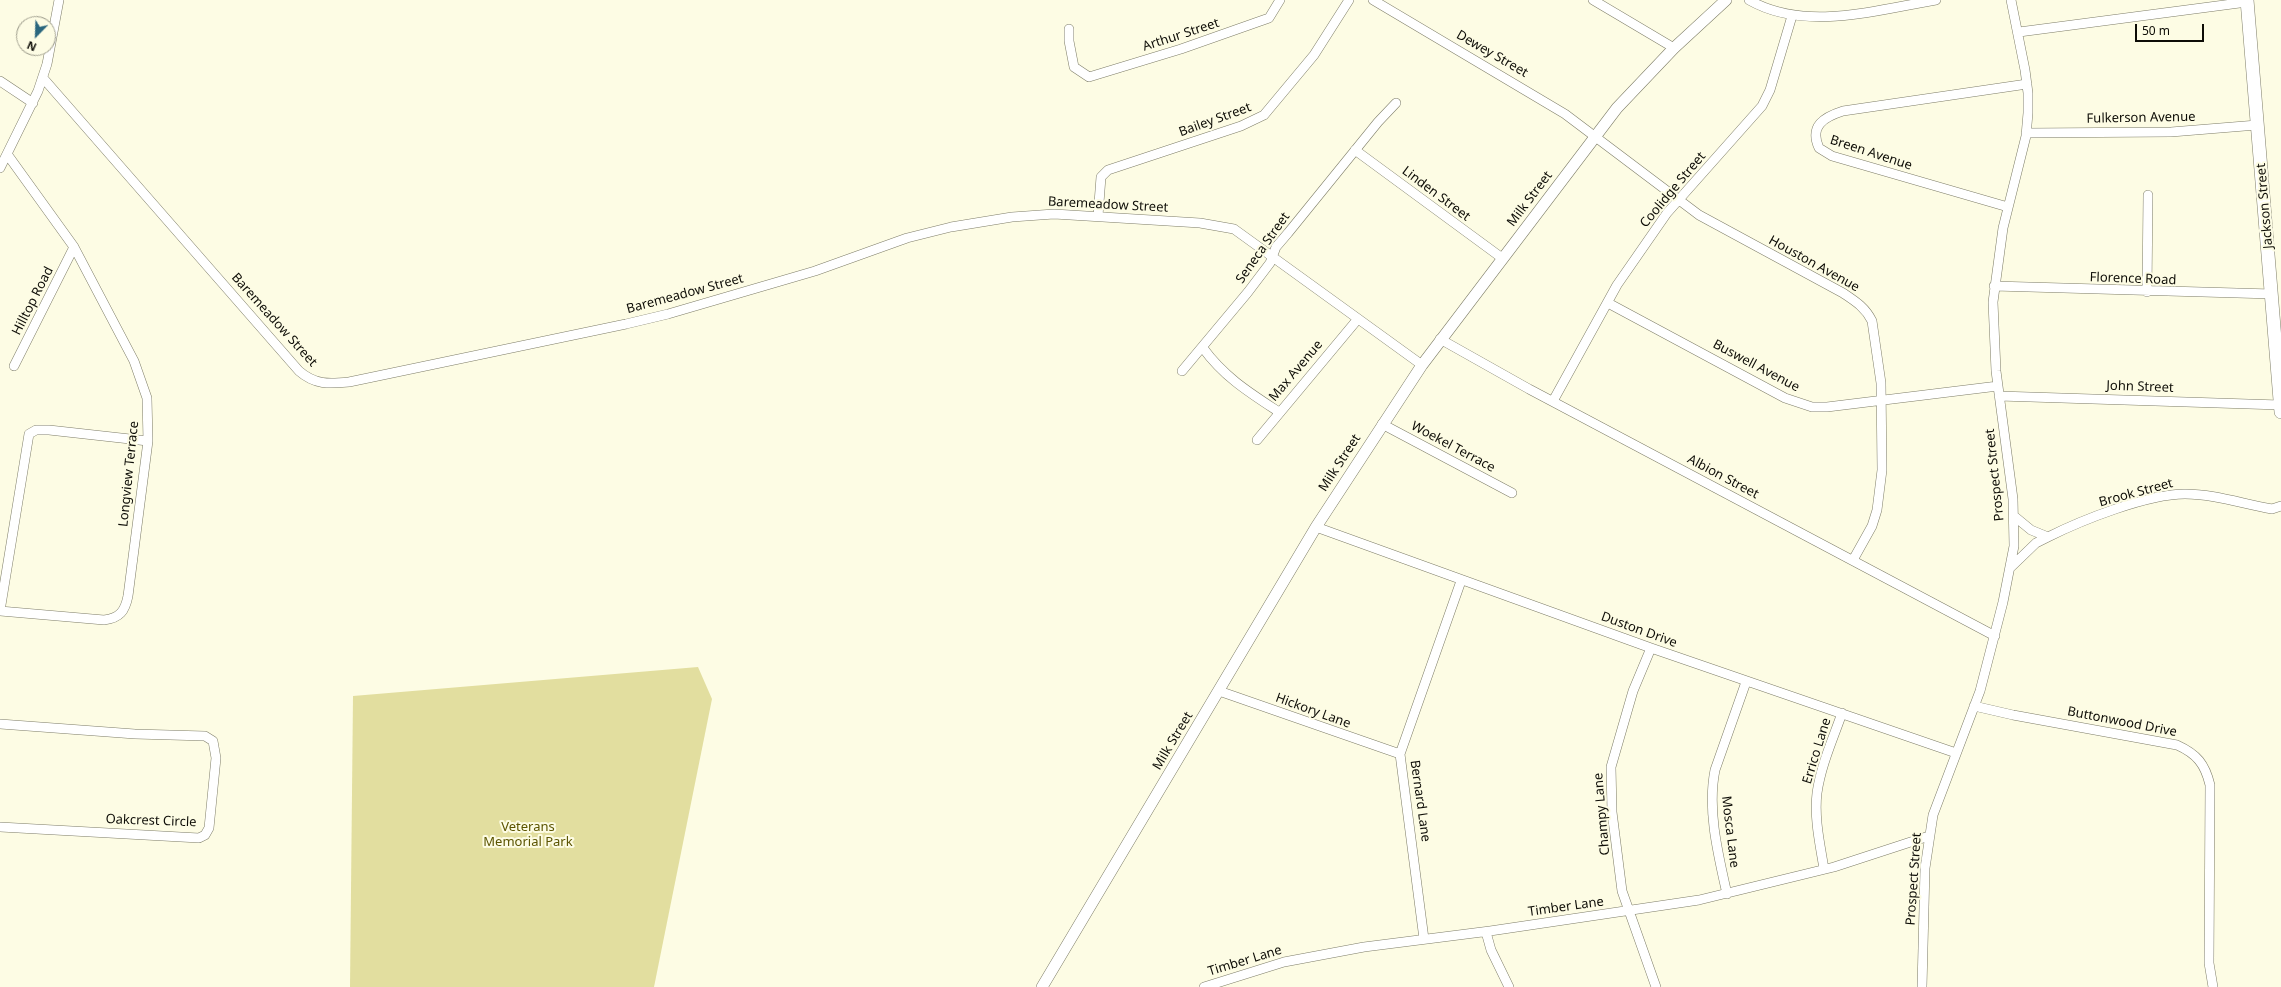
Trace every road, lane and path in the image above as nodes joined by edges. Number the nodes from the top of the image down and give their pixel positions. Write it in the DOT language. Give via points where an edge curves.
graph roads {
  1 [pos="59,0"];
  2 [pos="1280,0"];
  3 [pos="1349,0"];
  4 [pos="1373,0"];
  5 [pos="1593,0"];
  6 [pos="1726,0"];
  7 [pos="1748,0"];
  8 [pos="1936,0"];
  9 [pos="2011,0"];
  10 [pos="2247,1"];
  11 [pos="1792,16"];
  12 [pos="1069,29"];
  13 [pos="2019,32"];
  14 [pos="1674,48"];
  15 [pos="43,78"];
  16 [pos="0,82"];
  17 [pos="2027,84"];
  18 [pos="33,103"];
  19 [pos="1396,103"];
  20 [pos="2257,125"];
  21 [pos="2026,133"];
  22 [pos="1595,135"];
  23 [pos="1356,150"];
  24 [pos="7,154"];
  25 [pos="0,168"];
  26 [pos="2148,195"];
  27 [pos="1679,201"];
  28 [pos="2008,207"];
  29 [pos="1098,216"];
  30 [pos="74,248"];
  31 [pos="1272,256"];
  32 [pos="1502,258"];
  33 [pos="1994,286"];
  34 [pos="2147,292"];
  35 [pos="2272,294"];
  36 [pos="1608,303"];
  37 [pos="1357,320"];
  38 [pos="1440,339"];
  39 [pos="1203,348"];
  40 [pos="1422,365"];
  41 [pos="14,366"];
  42 [pos="1182,371"];
  43 [pos="1998,386"];
  44 [pos="1999,396"];
  45 [pos="1882,399"];
  46 [pos="1553,402"];
  47 [pos="2281,409"];
  48 [pos="1279,412"];
  49 [pos="1382,424"];
  50 [pos="1257,440"];
  51 [pos="148,441"];
  52 [pos="1512,493"];
  53 [pos="2281,506"];
  54 [pos="2014,516"];
  55 [pos="1316,527"];
  56 [pos="2048,537"];
  57 [pos="1852,560"];
  58 [pos="2010,568"];
  59 [pos="1461,581"];
  60 [pos="0,611"];
  61 [pos="1995,636"];
  62 [pos="1651,648"];
  63 [pos="1746,682"];
  64 [pos="1219,690"];
  65 [pos="1974,706"];
  66 [pos="1842,714"];
  67 [pos="0,724"];
  68 [pos="1956,753"];
  69 [pos="1400,754"];
  70 [pos="0,827"];
  71 [pos="1929,836"];
  72 [pos="1824,869"];
  73 [pos="1727,894"];
  74 [pos="1631,911"];
  75 [pos="1486,932"];
  76 [pos="1424,939"];
  77 [pos="1042,987"];
  78 [pos="1204,987"];
  79 [pos="1509,987"];
  80 [pos="1656,987"];
  81 [pos="1922,987"];
  82 [pos="2214,987"];
  1 -- 15 [label="street"];
  2 -- 12 [label="street, Arthur Street" via="1269,18 1089,77 1074,67"];
  3 -- 29 [label="street, Bailey Street" via="1314,55 1264,115 1241,126 1108,170 1101,177"];
  4 -- 22 [label="street, Dewey Street" via="1506,77"];
  5 -- 14 [label="street"];
  6 -- 14 [label="street, Milk Street"];
  7 -- 11 [label="street"];
  8 -- 11 [label="street" via="1849,14"];
  9 -- 13 [label="street, Prospect Street"];
  10 -- 13 [label="street"];
  10 -- 20 [label="main road, Jackson Street"];
  11 -- 27 [label="street, Coolidge Street" via="1770,90 1762,106"];
  13 -- 17 [label="street, Prospect Street"];
  14 -- 22 [label="street, Milk Street" via="1629,94"];
  15 -- 18 [label="street"];
  15 -- 29 [label="street, Baremeadow Street" via="299,371 307,378 320,383 348,382 626,324 815,271 907,238 951,227 1030,215"];
  16 -- 18 [label="street"];
  17 -- 21 [label="street, Prospect Street"];
  17 -- 28 [label="street, Breen Avenue" via="1843,111 1824,118 1816,134 1819,148 1832,156"];
  18 -- 24 [label="street"];
  19 -- 23 [label="street, Seneca Street"];
  20 -- 21 [label="street, Fulkerson Avenue" via="2171,132"];
  20 -- 35 [label="main road, Jackson Street"];
  21 -- 28 [label="street, Prospect Street"];
  22 -- 27 [label="street, Houston Avenue"];
  22 -- 32 [label="street, Milk Street"];
  23 -- 31 [label="street, Seneca Street"];
  23 -- 32 [label="street, Linden Street"];
  24 -- 25 [label="street"];
  24 -- 30 [label="street, Longview Terrace"];
  26 -- 34 [label="street"];
  27 -- 36 [label="street, Coolidge Street" via="1667,213"];
  27 -- 45 [label="street, Houston Avenue" via="1731,234 1858,303 1872,321"];
  28 -- 33 [label="street, Prospect Street"];
  29 -- 31 [label="street, Baremeadow Street" via="1224,226 1244,235"];
  30 -- 41 [label="street, Hilltop Road"];
  30 -- 51 [label="street, Longview Terrace" via="142,381 147,398"];
  31 -- 37 [label="street, Baremeadow Street"];
  31 -- 39 [label="street, Seneca Street"];
  32 -- 38 [label="street, Milk Street"];
  33 -- 34 [label="street, Florence Road"];
  33 -- 43 [label="street, Prospect Street"];
  34 -- 35 [label="street, Florence Road"];
  35 -- 47 [label="main road, Jackson Street"];
  36 -- 45 [label="street, Buswell Avenue" via="1798,403 1812,407 1827,407"];
  36 -- 46 [label="street, Coolidge Street"];
  37 -- 40 [label="street, Baremeadow Street"];
  37 -- 48 [label="street, Max Avenue"];
  38 -- 40 [label="street, Milk Street"];
  38 -- 46 [label="street, Albion Street"];
  39 -- 42 [label="street, Seneca Street"];
  39 -- 48 [label="street" via="1225,375"];
  40 -- 49 [label="street, Milk Street"];
  43 -- 44 [label="street, Prospect Street"];
  43 -- 45 [label="street, Buswell Avenue"];
  44 -- 47 [label="street, John Street"];
  44 -- 54 [label="street, Prospect Street"];
  45 -- 57 [label="street, Houston Avenue" via="1882,470 1877,510 1872,526"];
  46 -- 57 [label="street, Albion Street"];
  48 -- 50 [label="street, Max Avenue"];
  49 -- 52 [label="street, Woekel Terrace"];
  49 -- 55 [label="street, Milk Street"];
  51 -- 60 [label="street, Longview Terrace" via="128,596 126,607 121,614 113,619 104,620"];
  51 -- 60 [label="street" via="32,430 29,434"];
  53 -- 56 [label="street, Brook Street" via="2272,509 2207,496 2169,495 2103,514"];
  54 -- 56 [label="street" via="2031,530"];
  54 -- 58 [label="street, Prospect Street" via="2014,546"];
  55 -- 59 [label="street, Duston Drive"];
  55 -- 64 [label="street, Milk Street"];
  56 -- 58 [label="street, Brook Street" via="2036,543"];
  57 -- 61 [label="street, Albion Street"];
  58 -- 61 [label="street, Prospect Street"];
  59 -- 62 [label="street, Duston Drive"];
  59 -- 69 [label="street, Bernard Lane"];
  61 -- 65 [label="street, Prospect Street"];
  62 -- 63 [label="street, Duston Drive"];
  62 -- 74 [label="street, Champy Lane" via="1633,691 1611,767 1612,812 1622,891"];
  63 -- 66 [label="street, Duston Drive"];
  63 -- 73 [label="street, Mosca Lane" via="1712,784 1714,820"];
  64 -- 69 [label="street, Hickory Lane"];
  64 -- 77 [label="street, Milk Street"];
  65 -- 68 [label="street, Prospect Street"];
  65 -- 82 [label="street, Buttonwood Drive" via="2177,745 2200,759 2210,785 2208,963"];
  66 -- 68 [label="street, Duston Drive"];
  66 -- 72 [label="street, Errico Lane" via="1821,773 1817,794 1816,815"];
  67 -- 70 [label="street, Oakcrest Circle" via="135,734 205,736 213,741 216,758 209,828 205,835 199,838"];
  68 -- 71 [label="street, Prospect Street" via="1939,794"];
  69 -- 76 [label="street, Bernard Lane"];
  71 -- 72 [label="street, Timber Lane"];
  71 -- 81 [label="street, Prospect Street" via="1925,868"];
  72 -- 73 [label="street, Timber Lane"];
  73 -- 74 [label="street, Timber Lane"];
  74 -- 75 [label="street, Timber Lane"];
  74 -- 80 [label="street, Champy Lane"];
  75 -- 76 [label="street, Timber Lane"];
  75 -- 79 [label="street" via="1491,950"];
  76 -- 78 [label="street, Timber Lane" via="1284,962"];
}
